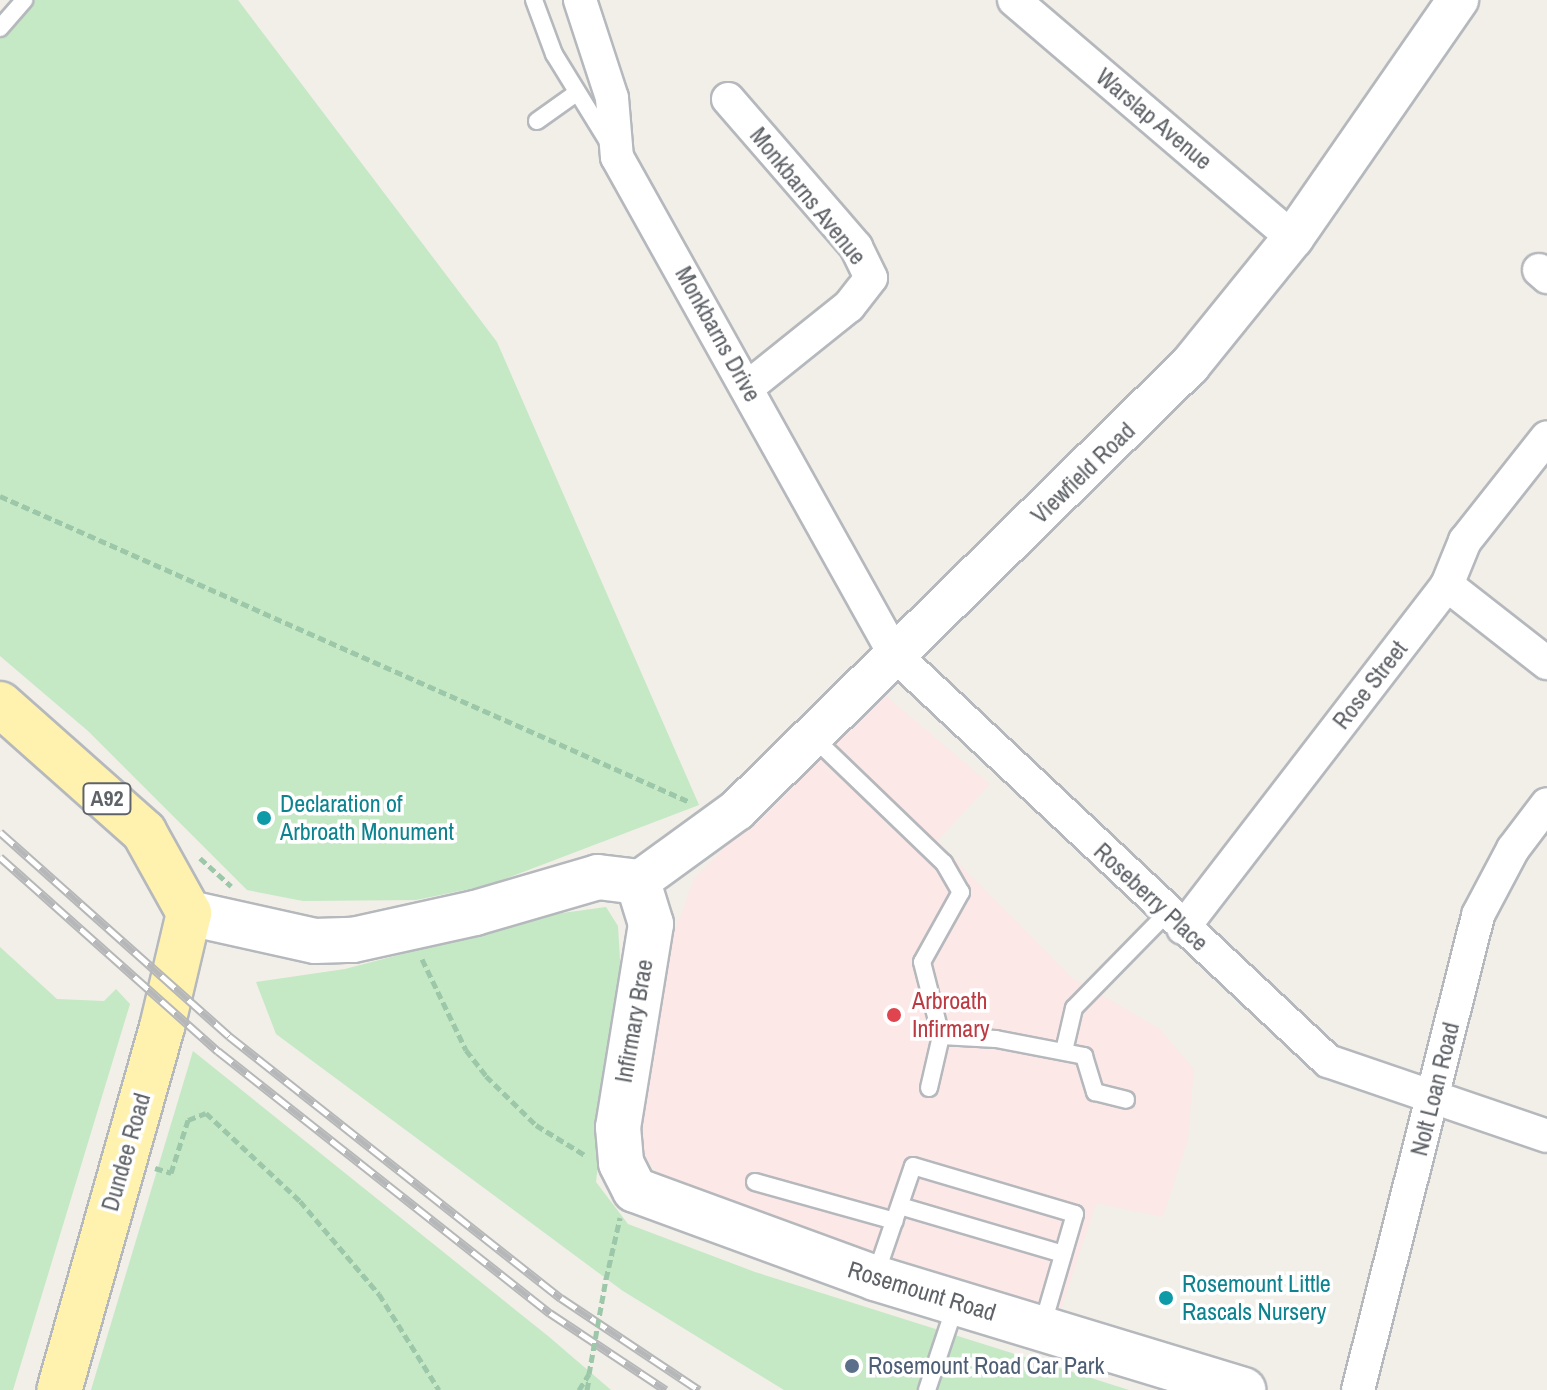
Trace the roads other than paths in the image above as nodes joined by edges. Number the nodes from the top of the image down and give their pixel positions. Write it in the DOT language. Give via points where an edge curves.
graph roads {
  1 [pos="24,0"];
  2 [pos="534,0"];
  3 [pos="580,0"];
  4 [pos="1458,0"];
  5 [pos="1030,5"];
  6 [pos="0,28"];
  7 [pos="575,94"];
  8 [pos="728,99"];
  9 [pos="537,121"];
  10 [pos="617,157"];
  11 [pos="1293,238"];
  12 [pos="748,387"];
  13 [pos="1547,437"];
  14 [pos="1447,585"];
  15 [pos="895,655"];
  16 [pos="1547,663"];
  17 [pos="0,704"];
  18 [pos="811,736"];
  19 [pos="1547,804"];
  20 [pos="638,882"];
  21 [pos="189,913"];
  22 [pos="1175,920"];
  23 [pos="941,1036"];
  24 [pos="1064,1051"];
  25 [pos="929,1088"];
  26 [pos="1433,1098"];
  27 [pos="1126,1100"];
  28 [pos="1547,1136"];
  29 [pos="628,1177"];
  30 [pos="755,1182"];
  31 [pos="897,1213"];
  32 [pos="1063,1254"];
  33 [pos="875,1278"];
  34 [pos="957,1302"];
  35 [pos="1042,1327"];
  36 [pos="59,1390"];
  37 [pos="927,1390"];
  38 [pos="1243,1390"];
  39 [pos="1358,1390"];
  1 -- 6 [label="lane"];
  2 -- 7 [label="lane"];
  3 -- 10 [label="street, Monkbarns Drive" via="612,98"];
  4 -- 11 [label="street, Viewfield Road"];
  5 -- 11 [label="street, Warslap Avenue"];
  7 -- 9 [label="lane"];
  7 -- 10 [label="lane"];
  8 -- 12 [label="street, Monkbarns Avenue" via="856,247 871,278 849,306"];
  10 -- 12 [label="street, Monkbarns Drive"];
  11 -- 15 [label="street, Viewfield Road" via="1190,365"];
  12 -- 15 [label="street, Monkbarns Drive"];
  13 -- 14 [label="street, Rose Street" via="1465,541"];
  14 -- 16 [label="street"];
  14 -- 22 [label="street, Rose Street"];
  15 -- 18 [label="street, Viewfield Road"];
  15 -- 22 [label="street, Roseberry Place"];
  17 -- 21 [label="main road, A92" via="144,832"];
  18 -- 20 [label="street, Viewfield Road" via="725,819"];
  18 -- 23 [label="lane" via="944,863 961,892 922,962"];
  19 -- 26 [label="street, Nolt Loan Road" via="1513,849 1478,915"];
  20 -- 21 [label="main road" via="598,877 410,927 315,941"];
  20 -- 29 [label="main road, Infirmary Brae" via="651,924 623,1075"];
  21 -- 36 [label="main road, Dundee Road"];
  22 -- 24 [label="lane" via="1074,1008"];
  22 -- 26 [label="street, Roseberry Place" via="1328,1061"];
  23 -- 24 [label="lane"];
  23 -- 25 [label="lane"];
  24 -- 27 [label="lane" via="1084,1056 1095,1092"];
  26 -- 28 [label="street, Roseberry Place"];
  26 -- 39 [label="street, Nolt Loan Road"];
  29 -- 33 [label="main road, Rosemount Road"];
  30 -- 31 [label="lane"];
  31 -- 32 [label="lane"];
  31 -- 32 [label="lane" via="913,1166 1075,1214"];
  31 -- 33 [label="lane"];
  32 -- 35 [label="lane"];
  33 -- 34 [label="main road, Rosemount Road"];
  34 -- 35 [label="main road, Rosemount Road"];
  34 -- 37 [label="lane"];
  35 -- 38 [label="main road, Rosemount Road"];
}
